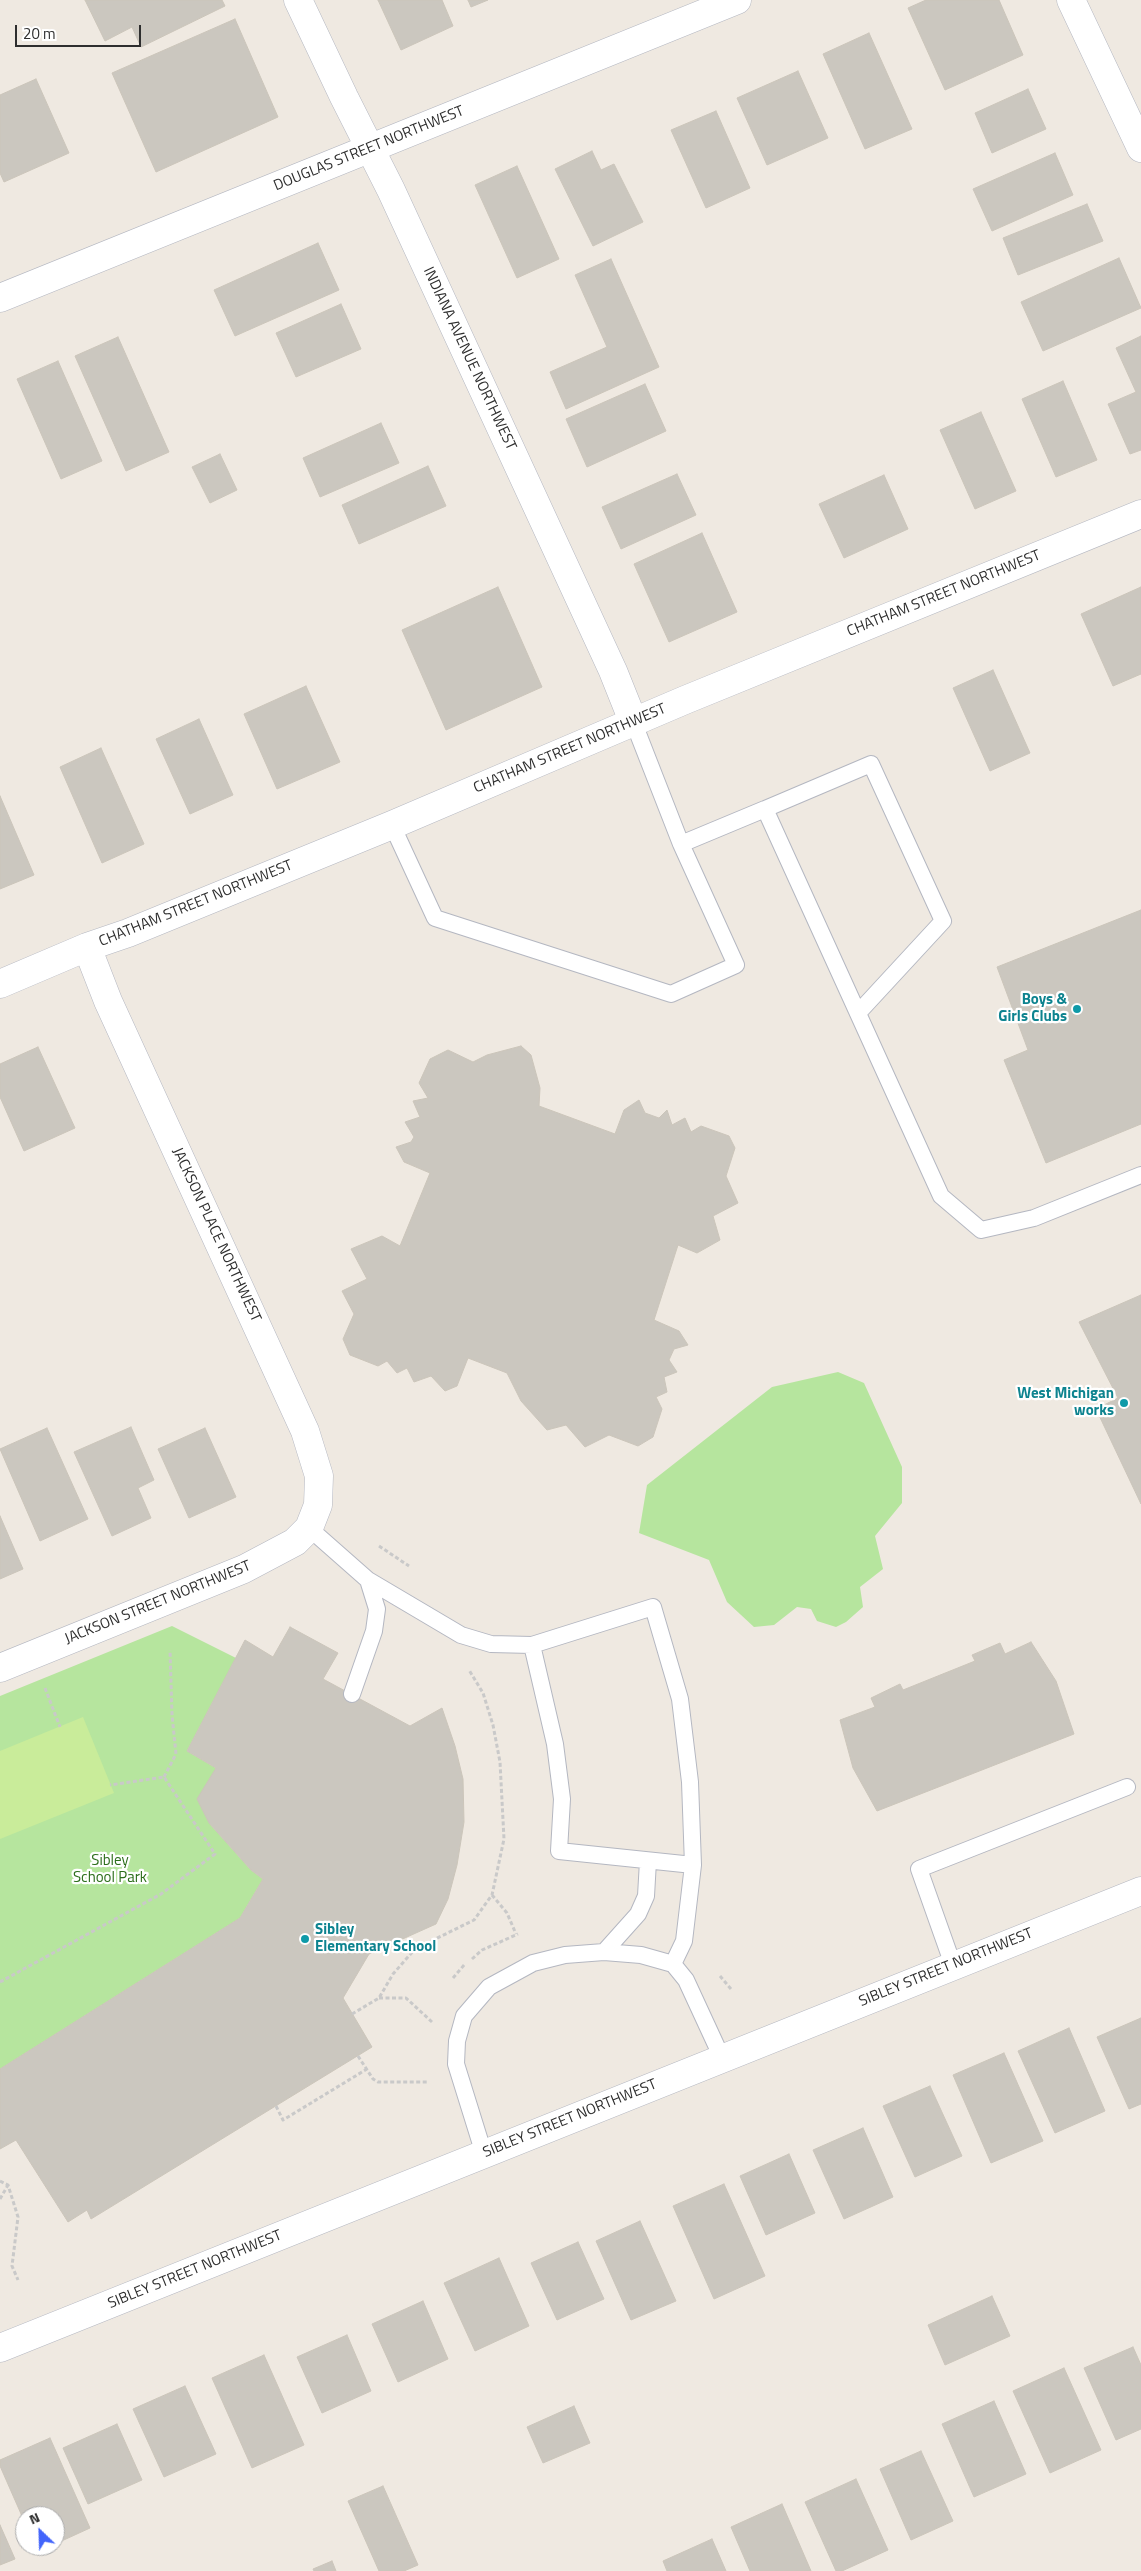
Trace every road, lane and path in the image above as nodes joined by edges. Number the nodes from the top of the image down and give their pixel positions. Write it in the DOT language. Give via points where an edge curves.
graph roads {
  1 [pos="298,0"];
  2 [pos="737,0"];
  3 [pos="1071,0"];
  4 [pos="1141,148"];
  5 [pos="370,149"];
  6 [pos="0,298"];
  7 [pos="1141,514"];
  8 [pos="633,721"];
  9 [pos="765,809"];
  10 [pos="392,825"];
  11 [pos="681,844"];
  12 [pos="87,946"];
  13 [pos="0,984"];
  14 [pos="858,1013"];
  15 [pos="1141,1175"];
  16 [pos="309,1528"];
  17 [pos="368,1580"];
  18 [pos="532,1645"];
  19 [pos="170,1650"];
  20 [pos="463,1665"];
  21 [pos="0,1668"];
  22 [pos="352,1694"];
  23 [pos="49,1698"];
  24 [pos="60,1727"];
  25 [pos="164,1776"];
  26 [pos="110,1785"];
  27 [pos="1126,1787"];
  28 [pos="648,1861"];
  29 [pos="693,1865"];
  30 [pos="1141,1891"];
  31 [pos="492,1895"];
  32 [pos="516,1934"];
  33 [pos="604,1952"];
  34 [pos="673,1964"];
  35 [pos="954,1965"];
  36 [pos="0,1982"];
  37 [pos="379,1998"];
  38 [pos="352,2014"];
  39 [pos="432,2022"];
  40 [pos="358,2056"];
  41 [pos="722,2058"];
  42 [pos="367,2069"];
  43 [pos="430,2082"];
  44 [pos="276,2106"];
  45 [pos="484,2154"];
  46 [pos="0,2181"];
  47 [pos="8,2185"];
  48 [pos="0,2199"];
  49 [pos="18,2280"];
  50 [pos="0,2348"];
  1 -- 5 [label="street, INDIANA AVENUE NORTHWEST"];
  2 -- 5 [label="street, DOUGLAS STREET NORTHWEST"];
  3 -- 4 [label="street"];
  5 -- 6 [label="street, DOUGLAS STREET NORTHWEST"];
  5 -- 8 [label="street, INDIANA AVENUE NORTHWEST" via="613,671"];
  7 -- 8 [label="street, CHATHAM STREET NORTHWEST"];
  8 -- 10 [label="street, CHATHAM STREET NORTHWEST"];
  8 -- 11 [label="lane"];
  9 -- 11 [label="lane"];
  9 -- 14 [label="lane"];
  9 -- 14 [label="lane" via="872,764 943,921"];
  10 -- 11 [label="lane" via="436,918 670,994 736,965"];
  10 -- 12 [label="street, CHATHAM STREET NORTHWEST" via="128,933"];
  12 -- 13 [label="street, CHATHAM STREET NORTHWEST"];
  12 -- 16 [label="street, JACKSON PLACE NORTHWEST" via="108,1001 306,1431 319,1476 318,1506"];
  14 -- 15 [label="lane" via="941,1196 980,1230 1034,1218"];
  16 -- 17 [label="lane"];
  16 -- 21 [label="street, JACKSON STREET NORTHWEST" via="295,1542 244,1569"];
  17 -- 18 [label="lane" via="461,1635 491,1644"];
  17 -- 22 [label="lane" via="377,1609 374,1632"];
  18 -- 28 [label="lane" via="555,1744 562,1799 559,1851"];
  18 -- 29 [label="lane" via="652,1607 680,1699 690,1782"];
  19 -- 25 [label="path" via="176,1754"];
  20 -- 31 [label="path" via="483,1693 500,1762 504,1839"];
  23 -- 24 [label="path"];
  25 -- 26 [label="path"];
  25 -- 36 [label="path" via="214,1854 161,1894"];
  27 -- 35 [label="lane" via="919,1869"];
  28 -- 29 [label="lane"];
  28 -- 33 [label="lane" via="646,1896 638,1914"];
  29 -- 34 [label="lane" via="684,1941"];
  30 -- 35 [label="street, SIBLEY STREET NORTHWEST"];
  31 -- 32 [label="path"];
  31 -- 37 [label="path" via="474,1920 415,1949 393,1974"];
  33 -- 34 [label="lane" via="641,1955"];
  33 -- 45 [label="lane" via="565,1955 511,1973 489,1987 464,2016 457,2040 456,2064"];
  34 -- 41 [label="lane" via="686,1980"];
  35 -- 41 [label="street, SIBLEY STREET NORTHWEST"];
  37 -- 38 [label="path"];
  37 -- 39 [label="path" via="406,1998"];
  40 -- 42 [label="path"];
  41 -- 45 [label="street, SIBLEY STREET NORTHWEST"];
  42 -- 43 [label="path" via="378,2082"];
  42 -- 44 [label="path" via="283,2120"];
  45 -- 50 [label="street, SIBLEY STREET NORTHWEST"];
  46 -- 47 [label="path"];
  47 -- 48 [label="path"];
  47 -- 49 [label="path" via="18,2216 12,2266"];
}
